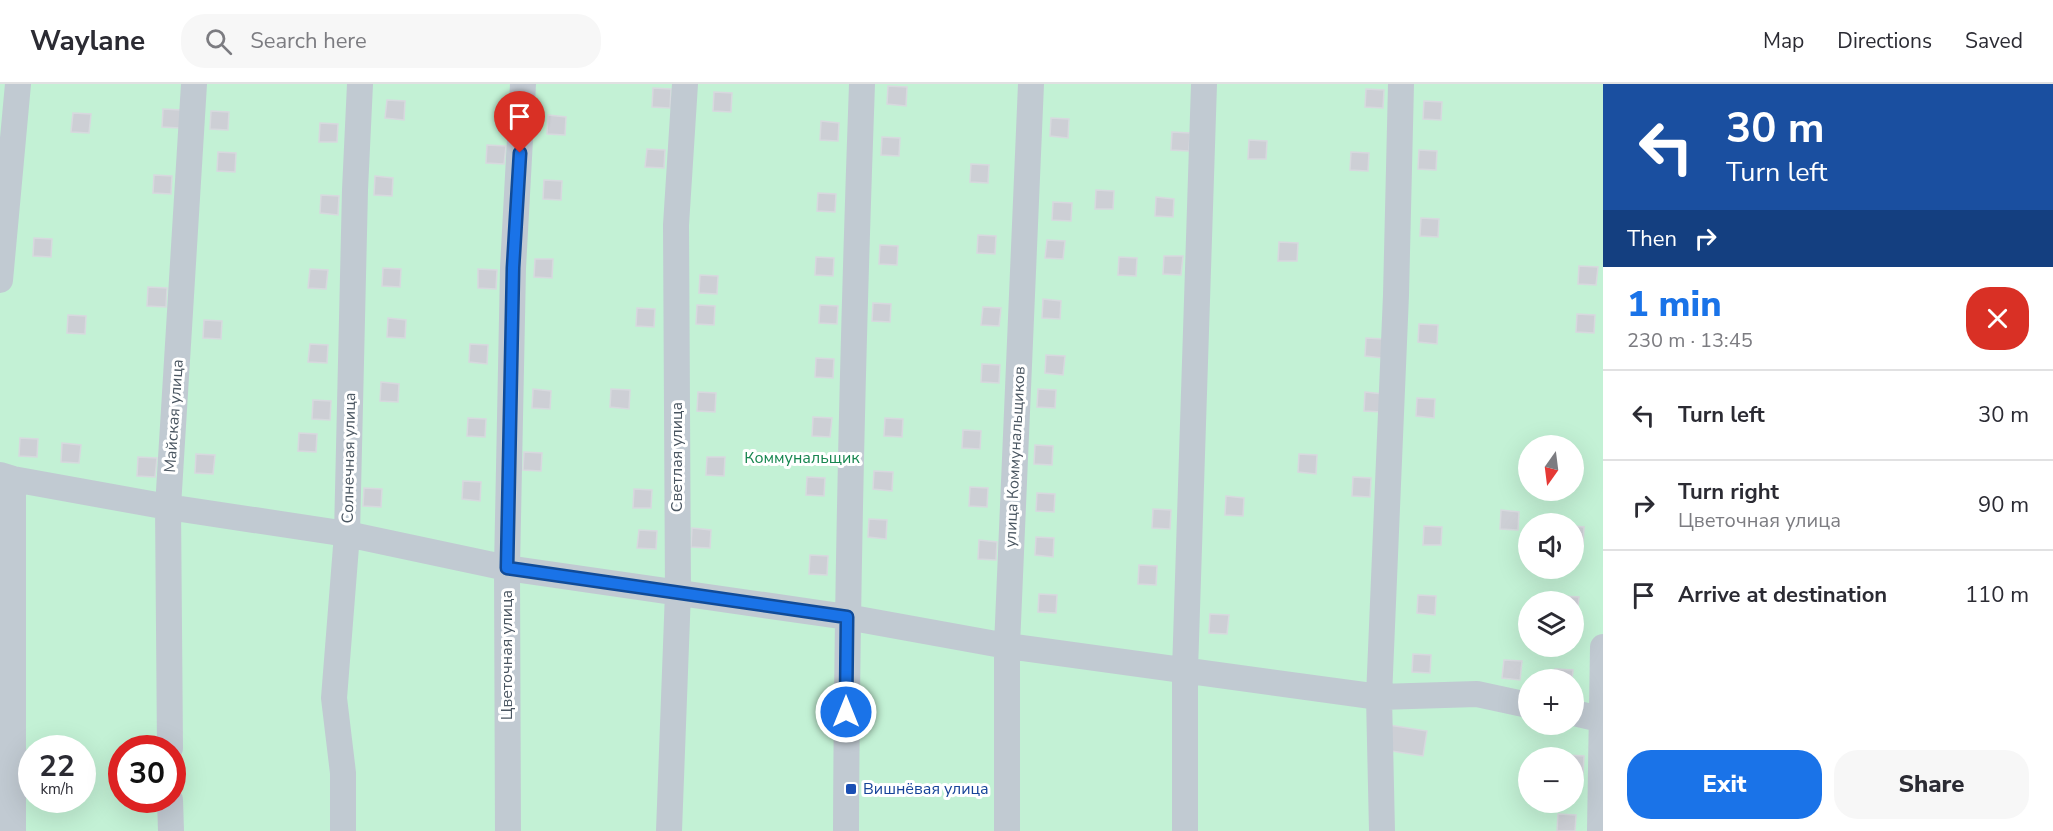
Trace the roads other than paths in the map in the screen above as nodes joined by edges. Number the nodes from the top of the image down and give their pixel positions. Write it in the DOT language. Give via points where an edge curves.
graph roads {
  1 [pos="18,84"];
  2 [pos="194,84"];
  3 [pos="360,84"];
  4 [pos="524,84"];
  5 [pos="685,84"];
  6 [pos="862,84"];
  7 [pos="1031,84"];
  8 [pos="1204,84"];
  9 [pos="1401,84"];
  10 [pos="0,280"];
  11 [pos="6,477"];
  12 [pos="168,507"];
  13 [pos="347,534"];
  14 [pos="507,568"];
  15 [pos="678,592"];
  16 [pos="847,617"];
  17 [pos="1007,646"];
  18 [pos="1603,647"];
  19 [pos="1185,671"];
  20 [pos="1380,697"];
  21 [pos="1518,703"];
  22 [pos="1584,715"];
  23 [pos="1600,719"];
  24 [pos="170,735"];
  25 [pos="170,813"];
  26 [pos="14,831"];
  27 [pos="171,831"];
  28 [pos="343,831"];
  29 [pos="508,831"];
  30 [pos="669,831"];
  31 [pos="846,831"];
  32 [pos="1007,831"];
  33 [pos="1185,831"];
  34 [pos="1382,831"];
  35 [pos="1600,831"];
  1 -- 10 [label="street"];
  2 -- 12 [label="street, Майская улица"];
  3 -- 13 [label="street, Солнечная улица"];
  4 -- 14 [label="street, Цветочная улица" via="513,268"];
  5 -- 15 [label="street, Светлая улица" via="676,225"];
  6 -- 16 [label="street"];
  7 -- 17 [label="street, улица Коммунальщиков"];
  8 -- 19 [label="street"];
  9 -- 20 [label="street"];
  11 -- 12 [label="street"];
  11 -- 26 [label="street"];
  12 -- 13 [label="street"];
  12 -- 24 [label="street, Майская улица"];
  13 -- 14 [label="street"];
  13 -- 28 [label="street, Солнечная улица" via="334,698 343,774"];
  14 -- 15 [label="street"];
  14 -- 29 [label="street, Цветочная улица"];
  15 -- 16 [label="street"];
  15 -- 30 [label="street, Светлая улица"];
  16 -- 17 [label="street"];
  16 -- 31 [label="street"];
  17 -- 19 [label="street"];
  17 -- 32 [label="street, улица Коммунальщиков"];
  18 -- 23 [label="street"];
  19 -- 20 [label="street"];
  19 -- 33 [label="street"];
  20 -- 21 [label="street" via="1477,694"];
  20 -- 34 [label="street"];
  22 -- 23 [label="street"];
  23 -- 35 [label="street"];
  25 -- 27 [label="street"];
}
